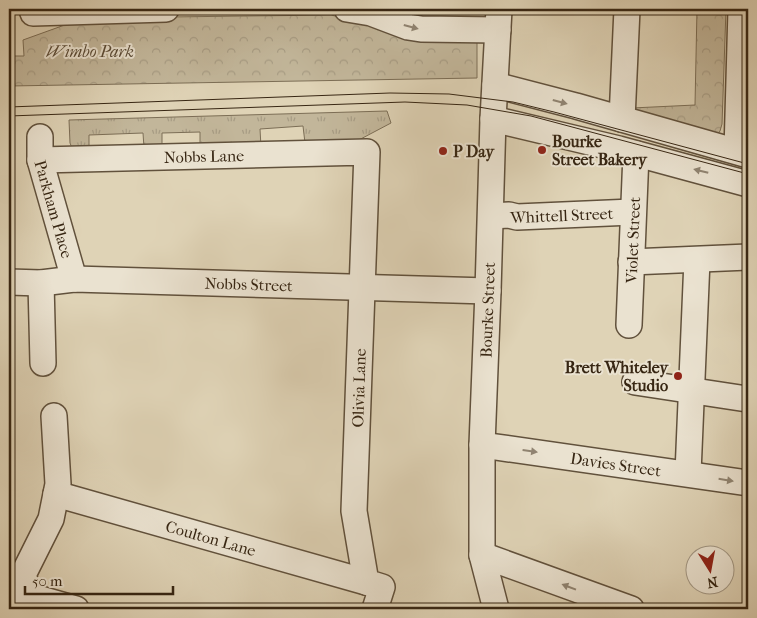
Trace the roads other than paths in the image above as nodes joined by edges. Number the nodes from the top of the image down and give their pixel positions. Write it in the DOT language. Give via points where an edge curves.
graph roads {
  1 [pos="166,9"];
  2 [pos="348,9"];
  3 [pos="628,9"];
  4 [pos="741,9"];
  5 [pos="32,11"];
  6 [pos="498,19"];
  7 [pos="495,85"];
  8 [pos="493,119"];
  9 [pos="622,119"];
  10 [pos="40,149"];
  11 [pos="367,152"];
  12 [pos="743,153"];
  13 [pos="636,154"];
  14 [pos="748,184"];
  15 [pos="632,212"];
  16 [pos="491,216"];
  17 [pos="748,257"];
  18 [pos="697,260"];
  19 [pos="630,262"];
  20 [pos="74,279"];
  21 [pos="9,282"];
  22 [pos="41,283"];
  23 [pos="363,287"];
  24 [pos="488,291"];
  25 [pos="628,325"];
  26 [pos="43,363"];
  27 [pos="635,382"];
  28 [pos="692,390"];
  29 [pos="747,399"];
  30 [pos="54,416"];
  31 [pos="482,445"];
  32 [pos="688,474"];
  33 [pos="748,483"];
  34 [pos="56,494"];
  35 [pos="482,554"];
  36 [pos="366,582"];
  37 [pos="19,592"];
  38 [pos="619,607"];
  39 [pos="76,609"];
  40 [pos="375,609"];
  41 [pos="496,609"];
  1 -- 5 [label="street"];
  2 -- 6 [label="street, one-way" via="421,29"];
  3 -- 9 [label="street"];
  4 -- 12 [label="street"];
  6 -- 7 [label="street, Bourke Street"];
  7 -- 8 [label="street, Bourke Street"];
  7 -- 9 [label="street, one-way"];
  8 -- 13 [label="street"];
  8 -- 16 [label="street, Bourke Street"];
  9 -- 12 [label="street"];
  10 -- 11 [label="street, Nobbs Lane"];
  10 -- 20 [label="street, Parkham Place"];
  11 -- 23 [label="street, Olivia Lane"];
  14 -- 13 [label="street, one-way"];
  13 -- 15 [label="street, Violet Street"];
  15 -- 16 [label="street, Whittell Street"];
  15 -- 19 [label="street, Violet Street"];
  16 -- 24 [label="street, Bourke Street"];
  17 -- 18 [label="street"];
  18 -- 19 [label="street"];
  18 -- 28 [label="street"];
  19 -- 25 [label="street, Violet Street"];
  20 -- 22 [label="street, Nobbs Street"];
  20 -- 23 [label="street, Nobbs Street"];
  21 -- 22 [label="street, Nobbs Street"];
  22 -- 26 [label="street"];
  23 -- 24 [label="street, Nobbs Street"];
  23 -- 36 [label="street, Olivia Lane" via="354,510"];
  24 -- 31 [label="street, Bourke Street"];
  27 -- 28 [label="street"];
  28 -- 29 [label="street"];
  28 -- 32 [label="street"];
  30 -- 34 [label="street"];
  31 -- 32 [label="street, Davies Street, one-way"];
  31 -- 35 [label="street, Bourke Street"];
  32 -- 33 [label="street, Davies Street, one-way"];
  34 -- 36 [label="street, Coulton Lane"];
  34 -- 37 [label="street" via="51,519 23,575"];
  38 -- 35 [label="street, one-way"];
  35 -- 41 [label="street, Bourke Street"];
  36 -- 40 [label="street" via="382,587"];
  37 -- 39 [label="street"];
}
